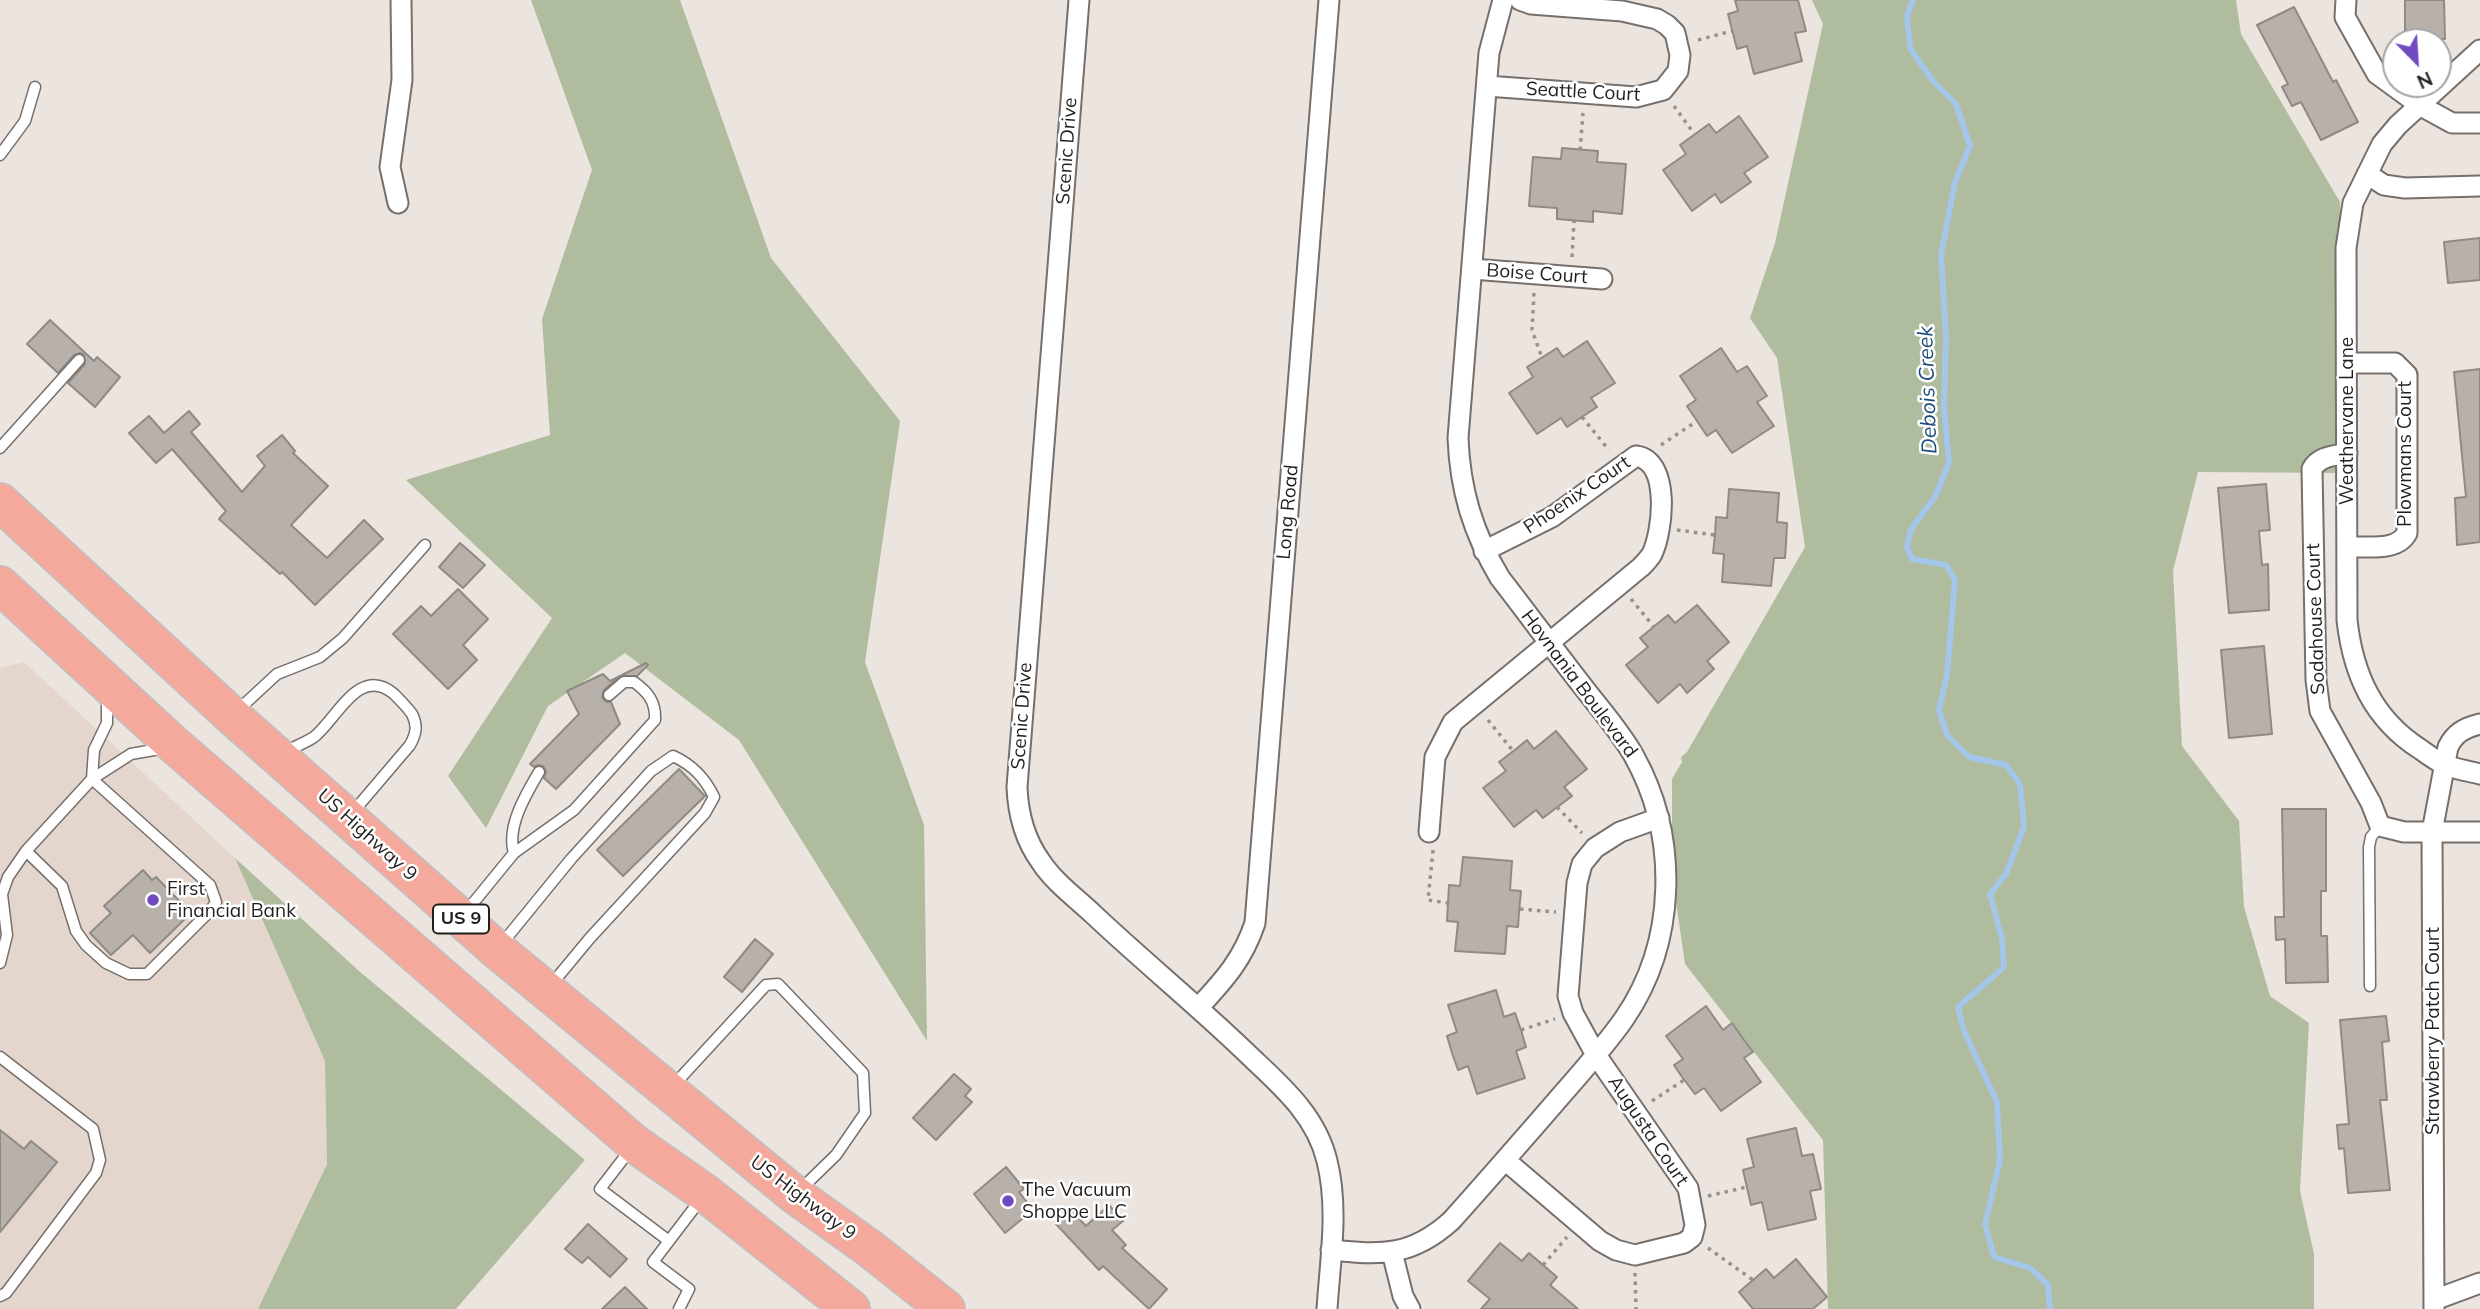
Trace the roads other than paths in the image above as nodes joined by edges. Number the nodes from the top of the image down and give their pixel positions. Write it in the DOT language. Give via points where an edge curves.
graph roads {
  1 [pos="401,0"];
  2 [pos="1079,0"];
  3 [pos="1329,0"];
  4 [pos="1503,0"];
  5 [pos="1520,0"];
  6 [pos="2346,0"];
  7 [pos="2480,50"];
  8 [pos="1487,86"];
  9 [pos="35,87"];
  10 [pos="2421,106"];
  11 [pos="2480,123"];
  12 [pos="0,155"];
  13 [pos="2367,174"];
  14 [pos="2480,186"];
  15 [pos="398,203"];
  16 [pos="1472,269"];
  17 [pos="1602,279"];
  18 [pos="79,360"];
  19 [pos="2347,363"];
  20 [pos="0,448"];
  21 [pos="2347,453"];
  22 [pos="0,502"];
  23 [pos="425,545"];
  24 [pos="2348,547"];
  25 [pos="1484,551"];
  26 [pos="8,600"];
  27 [pos="1549,643"];
  28 [pos="106,682"];
  29 [pos="609,695"];
  30 [pos="232,716"];
  31 [pos="2480,724"];
  32 [pos="176,746"];
  33 [pos="278,755"];
  34 [pos="2443,764"];
  35 [pos="539,772"];
  36 [pos="2480,774"];
  37 [pos="92,779"];
  38 [pos="348,818"];
  39 [pos="1659,818"];
  40 [pos="2380,826"];
  41 [pos="1429,832"];
  42 [pos="2432,832"];
  43 [pos="2480,832"];
  44 [pos="26,852"];
  45 [pos="514,853"];
  46 [pos="461,919"];
  47 [pos="497,950"];
  48 [pos="0,963"];
  49 [pos="2370,986"];
  50 [pos="547,990"];
  51 [pos="1199,1007"];
  52 [pos="1596,1055"];
  53 [pos="0,1057"];
  54 [pos="669,1091"];
  55 [pos="635,1144"];
  56 [pos="1505,1160"];
  57 [pos="705,1193"];
  58 [pos="795,1195"];
  59 [pos="668,1241"];
  60 [pos="1331,1250"];
  61 [pos="1392,1252"];
  62 [pos="2480,1283"];
  63 [pos="0,1296"];
  64 [pos="2434,1304"];
  65 [pos="679,1309"];
  66 [pos="850,1309"];
  67 [pos="946,1309"];
  68 [pos="1327,1309"];
  69 [pos="1409,1309"];
  1 -- 15 [label="street" via="402,80 390,167"];
  2 -- 51 [label="street, Scenic Drive" via="1017,802 1028,840 1046,869"];
  3 -- 51 [label="street, Long Road" via="1255,923 1236,966"];
  4 -- 8 [label="street, Hovnania Boulevard" via="1489,52"];
  5 -- 8 [label="street, Seattle Court" via="1657,19 1675,33 1678,71 1663,90 1636,97"];
  6 -- 10 [label="street" via="2345,17 2377,74"];
  7 -- 10 [label="street, Weathervane Lane"];
  8 -- 16 [label="street, Hovnania Boulevard"];
  9 -- 12 [label="lane" via="25,121"];
  10 -- 11 [label="street" via="2452,123"];
  10 -- 13 [label="street, Weathervane Lane" via="2382,144"];
  13 -- 14 [label="street" via="2384,184 2405,188"];
  13 -- 19 [label="street, Weathervane Lane" via="2353,203 2347,239"];
  16 -- 17 [label="street, Boise Court"];
  16 -- 25 [label="street, Hovnania Boulevard" via="1459,468"];
  18 -- 20 [label="lane"];
  19 -- 21 [label="street, Weathervane Lane"];
  19 -- 24 [label="street, Plowmans Court" via="2396,363 2407,375 2407,533 2395,545"];
  21 -- 24 [label="street, Weathervane Lane"];
  21 -- 40 [label="street, Sodahouse Court" via="2316,462 2312,469 2316,680 2320,711"];
  22 -- 30 [label="highway, US Highway 9 / US 9"];
  23 -- 30 [label="lane" via="342,638 320,657 277,674"];
  24 -- 34 [label="street, Weathervane Lane" via="2347,620 2358,675 2391,726"];
  25 -- 27 [label="street, Hovnania Boulevard"];
  25 -- 27 [label="street, Phoenix Court" via="1552,517 1636,456 1651,463 1662,498 1651,556"];
  26 -- 28 [label="highway, US 9"];
  27 -- 39 [label="street, Hovnania Boulevard" via="1634,755"];
  27 -- 41 [label="street" via="1453,722 1435,757"];
  28 -- 32 [label="highway, US 9"];
  28 -- 37 [label="lane" via="107,723 94,750"];
  29 -- 45 [label="lane" via="624,682 634,681 646,690 656,708 655,720 574,810"];
  30 -- 33 [label="highway, US Highway 9 / US 9"];
  31 -- 34 [label="street, Strawberry Patch Court" via="2454,736"];
  32 -- 37 [label="lane" via="131,754"];
  32 -- 55 [label="highway, US 9"];
  33 -- 38 [label="highway, US Highway 9 / US 9"];
  33 -- 38 [label="lane" via="314,737 354,692 365,686 388,689 411,713 416,735"];
  34 -- 36 [label="street, Weathervane Lane"];
  34 -- 42 [label="street, Strawberry Patch Court"];
  35 -- 45 [label="lane" via="514,830"];
  37 -- 44 [label="lane"];
  37 -- 44 [label="lane" via="209,885 216,902 210,911 147,974 129,974 106,963 86,945 76,931 62,886"];
  38 -- 46 [label="highway, US Highway 9 / US 9"];
  39 -- 52 [label="street, Hovnania Boulevard" via="1666,869 1662,926 1653,960 1640,992"];
  39 -- 52 [label="street, Augusta Court" via="1620,832 1595,848 1577,883 1568,996"];
  40 -- 42 [label="street"];
  40 -- 49 [label="lane" via="2369,847"];
  42 -- 43 [label="street"];
  42 -- 64 [label="street, Strawberry Patch Court"];
  44 -- 48 [label="lane" via="2,894 6,935"];
  45 -- 46 [label="lane"];
  46 -- 47 [label="highway, US Highway 9 / US 9"];
  47 -- 50 [label="highway, US Highway 9 / US 9"];
  47 -- 50 [label="lane" via="651,771 673,756 688,763 707,782 714,797 705,813"];
  50 -- 54 [label="highway, US Highway 9 / US 9"];
  51 -- 60 [label="street, Scenic Drive" via="1288,1092 1314,1127 1327,1159 1333,1194"];
  52 -- 56 [label="street, Hovnania Boulevard"];
  52 -- 56 [label="street, Augusta Court" via="1688,1188 1695,1225 1692,1237 1635,1255 1616,1250"];
  53 -- 63 [label="lane" via="93,1129 100,1160 96,1173"];
  54 -- 58 [label="highway, US Highway 9 / US 9"];
  54 -- 58 [label="lane" via="766,985 778,984 863,1073 865,1113 836,1155"];
  55 -- 57 [label="highway, US 9"];
  55 -- 59 [label="lane" via="600,1189"];
  56 -- 61 [label="street, Hovnania Boulevard" via="1438,1232"];
  57 -- 59 [label="lane"];
  57 -- 66 [label="highway, US 9"];
  58 -- 67 [label="highway, US Highway 9 / US 9"];
  59 -- 65 [label="lane" via="653,1262 689,1289"];
  60 -- 61 [label="street, Hovnania Boulevard"];
  60 -- 68 [label="street, Scenic Drive"];
  61 -- 69 [label="street"];
  62 -- 64 [label="street"];
}
